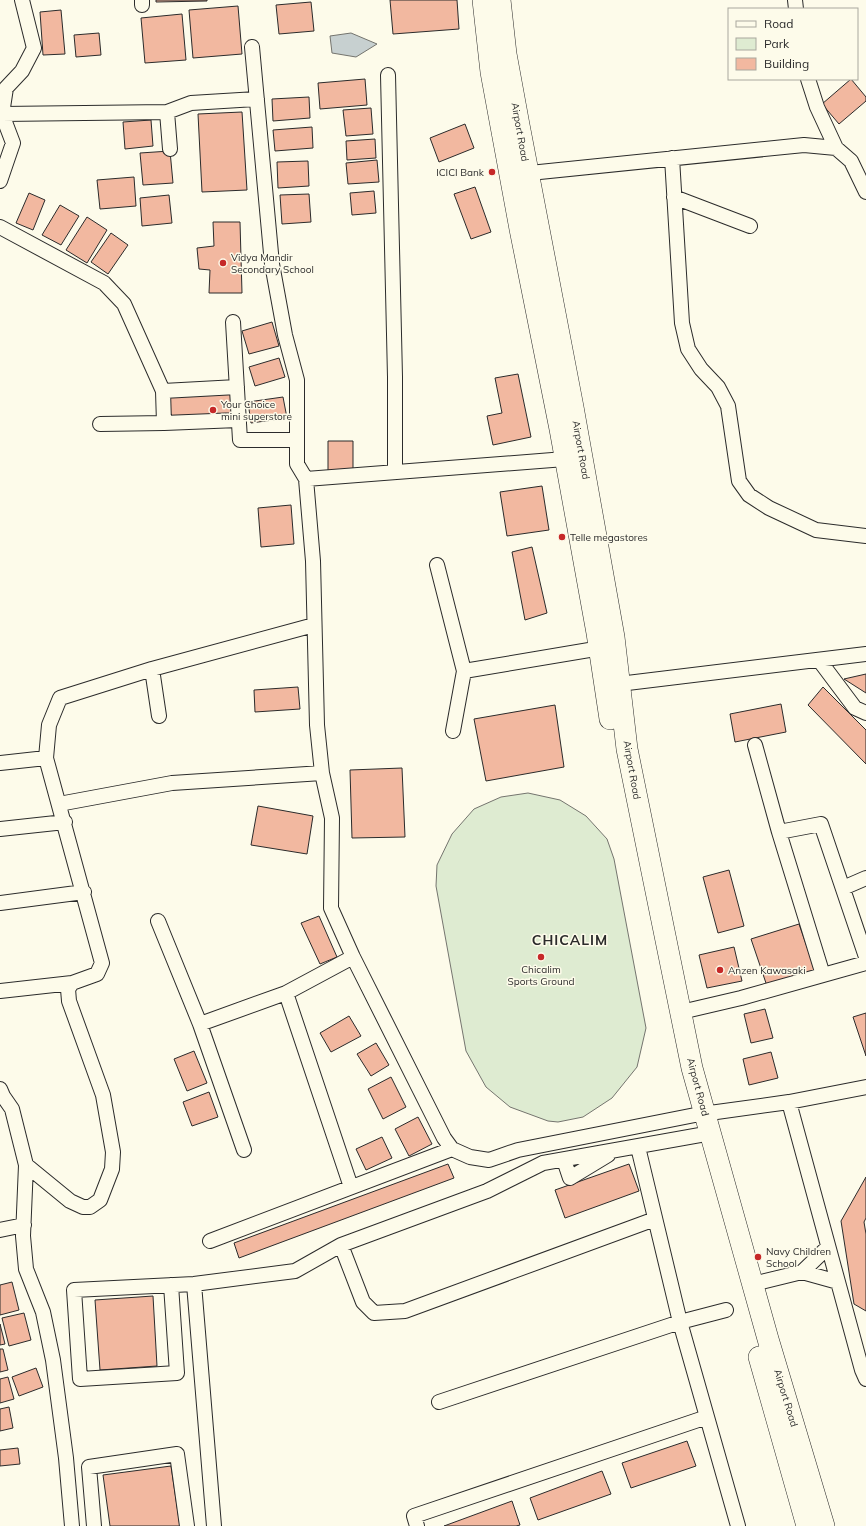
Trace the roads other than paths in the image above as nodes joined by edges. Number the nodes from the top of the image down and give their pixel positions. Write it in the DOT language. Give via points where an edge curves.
graph roads {
  1 [pos="22,0"];
  2 [pos="483,0"];
  3 [pos="500,0"];
  4 [pos="252,47"];
  5 [pos="388,75"];
  6 [pos="808,80"];
  7 [pos="257,99"];
  8 [pos="167,112"];
  9 [pos="2,114"];
  10 [pos="836,148"];
  11 [pos="170,149"];
  12 [pos="672,158"];
  13 [pos="519,174"];
  14 [pos="0,181"];
  15 [pos="866,192"];
  16 [pos="674,196"];
  17 [pos="750,226"];
  18 [pos="0,227"];
  19 [pos="233,322"];
  20 [pos="237,387"];
  21 [pos="163,391"];
  22 [pos="238,420"];
  23 [pos="164,423"];
  24 [pos="100,424"];
  25 [pos="296,440"];
  26 [pos="565,459"];
  27 [pos="395,472"];
  28 [pos="306,479"];
  29 [pos="866,536"];
  30 [pos="437,565"];
  31 [pos="314,625"];
  32 [pos="607,647"];
  33 [pos="866,654"];
  34 [pos="819,660"];
  35 [pos="152,670"];
  36 [pos="464,672"];
  37 [pos="619,684"];
  38 [pos="861,711"];
  39 [pos="159,716"];
  40 [pos="866,719"];
  41 [pos="453,731"];
  42 [pos="755,745"];
  43 [pos="46,758"];
  44 [pos="0,763"];
  45 [pos="322,773"];
  46 [pos="59,804"];
  47 [pos="65,822"];
  48 [pos="0,829"];
  49 [pos="779,832"];
  50 [pos="866,878"];
  51 [pos="843,888"];
  52 [pos="84,892"];
  53 [pos="0,903"];
  54 [pos="158,921"];
  55 [pos="353,957"];
  56 [pos="866,957"];
  57 [pos="866,963"];
  58 [pos="823,975"];
  59 [pos="72,983"];
  60 [pos="0,991"];
  61 [pos="286,993"];
  62 [pos="681,1012"];
  63 [pos="200,1024"];
  64 [pos="866,1087"];
  65 [pos="0,1089"];
  66 [pos="790,1102"];
  67 [pos="700,1114"];
  68 [pos="700,1136"];
  69 [pos="638,1147"];
  70 [pos="452,1149"];
  71 [pos="244,1150"];
  72 [pos="615,1151"];
  73 [pos="564,1160"];
  74 [pos="26,1165"];
  75 [pos="351,1187"];
  76 [pos="655,1219"];
  77 [pos="24,1225"];
  78 [pos="0,1230"];
  79 [pos="210,1241"];
  80 [pos="341,1245"];
  81 [pos="828,1247"];
  82 [pos="802,1272"];
  83 [pos="838,1282"];
  84 [pos="194,1284"];
  85 [pos="752,1284"];
  86 [pos="171,1285"];
  87 [pos="726,1310"];
  88 [pos="680,1322"];
  89 [pos="866,1379"];
  90 [pos="439,1402"];
  91 [pos="707,1418"];
  92 [pos="72,1526"];
  93 [pos="94,1526"];
  94 [pos="187,1526"];
  95 [pos="214,1526"];
  96 [pos="417,1526"];
  97 [pos="738,1526"];
  98 [pos="807,1526"];
  99 [pos="824,1526"];
  1 -- 9 [label="street" via="34,48 22,71 6,88"];
  2 -- 13 [label="highway, Airport Road" via="491,72"];
  3 -- 13 [label="highway, Airport Road"];
  4 -- 7 [label="street"];
  5 -- 27 [label="street"];
  6 -- 10 [label="street" via="817,107"];
  7 -- 8 [label="street" via="191,103"];
  7 -- 25 [label="street" via="272,264 285,336 297,380"];
  8 -- 9 [label="street"];
  8 -- 11 [label="street"];
  9 -- 14 [label="street" via="12,143"];
  10 -- 12 [label="street" via="804,145"];
  10 -- 15 [label="street" via="851,161"];
  12 -- 13 [label="street"];
  12 -- 16 [label="street"];
  13 -- 26 [label="highway, Airport Road"];
  13 -- 32 [label="highway, Airport Road" via="573,407"];
  16 -- 17 [label="street"];
  16 -- 29 [label="street" via="682,324 688,349 701,369 718,387 728,406 739,481 749,495 769,508 816,530"];
  18 -- 21 [label="street" via="104,283 124,304"];
  19 -- 20 [label="street"];
  20 -- 21 [label="street"];
  20 -- 22 [label="street"];
  21 -- 23 [label="street"];
  22 -- 23 [label="street"];
  22 -- 25 [label="street" via="240,440"];
  23 -- 24 [label="street"];
  25 -- 28 [label="street" via="297,464"];
  26 -- 27 [label="street"];
  26 -- 32 [label="highway, Airport Road"];
  27 -- 28 [label="street"];
  28 -- 31 [label="street" via="313,561"];
  30 -- 36 [label="street"];
  31 -- 35 [label="street"];
  31 -- 45 [label="street" via="317,725"];
  32 -- 36 [label="street"];
  32 -- 37 [label="highway, Airport Road"];
  32 -- 67 [label="highway, Airport Road" via="604,685 629,818 659,962"];
  33 -- 34 [label="street"];
  34 -- 37 [label="street"];
  34 -- 38 [label="street"];
  35 -- 39 [label="street"];
  35 -- 43 [label="street" via="60,698 49,725"];
  36 -- 41 [label="street"];
  37 -- 62 [label="highway, Airport Road" via="627,749"];
  38 -- 40 [label="street"];
  42 -- 49 [label="street"];
  43 -- 44 [label="street"];
  43 -- 46 [label="street"];
  45 -- 46 [label="street" via="172,783"];
  45 -- 55 [label="street" via="332,818 331,908"];
  46 -- 47 [label="street"];
  47 -- 48 [label="street"];
  47 -- 52 [label="street"];
  49 -- 51 [label="street" via="821,824"];
  49 -- 58 [label="street"];
  50 -- 51 [label="street"];
  51 -- 56 [label="street"];
  52 -- 53 [label="street"];
  52 -- 59 [label="street" via="102,963 97,974"];
  54 -- 63 [label="street"];
  55 -- 61 [label="street"];
  55 -- 70 [label="street" via="444,1138"];
  57 -- 58 [label="street"];
  58 -- 62 [label="street"];
  59 -- 60 [label="street"];
  59 -- 74 [label="street" via="68,989 69,1001 103,1096 113,1152 112,1169 100,1200 90,1207 83,1208 70,1201"];
  61 -- 63 [label="street"];
  61 -- 75 [label="street"];
  62 -- 67 [label="highway, Airport Road"];
  63 -- 71 [label="street"];
  64 -- 66 [label="street"];
  65 -- 74 [label="street" via="12,1109"];
  66 -- 67 [label="street"];
  66 -- 81 [label="street"];
  67 -- 68 [label="highway, Airport Road"];
  67 -- 70 [label="street" via="518,1150 489,1160 470,1157"];
  67 -- 85 [label="highway, Airport Road"];
  68 -- 69 [label="street"];
  68 -- 98 [label="highway, Airport Road" via="747,1318"];
  69 -- 72 [label="street"];
  69 -- 76 [label="street"];
  70 -- 75 [label="street"];
  72 -- 73 [label="street"];
  72 -- 73 [label="street" via="570,1178"];
  73 -- 80 [label="street" via="543,1163 487,1191"];
  74 -- 77 [label="street"];
  75 -- 79 [label="street"];
  76 -- 80 [label="street" via="405,1311 382,1313 374,1313 363,1302"];
  76 -- 88 [label="street"];
  77 -- 78 [label="street"];
  77 -- 92 [label="street" via="26,1269 43,1312 53,1360"];
  80 -- 84 [label="street" via="295,1271"];
  81 -- 82 [label="street"];
  81 -- 83 [label="street"];
  82 -- 83 [label="street"];
  82 -- 85 [label="street"];
  83 -- 89 [label="street"];
  84 -- 86 [label="street"];
  84 -- 95 [label="street"];
  85 -- 99 [label="highway, Airport Road"];
  86 -- 86 [label="street" via="74,1290 80,1379 177,1373"];
  87 -- 88 [label="street"];
  88 -- 90 [label="street"];
  88 -- 91 [label="street"];
  91 -- 96 [label="street" via="414,1516"];
  91 -- 97 [label="street"];
  93 -- 94 [label="street" via="89,1466 177,1454"];
}
